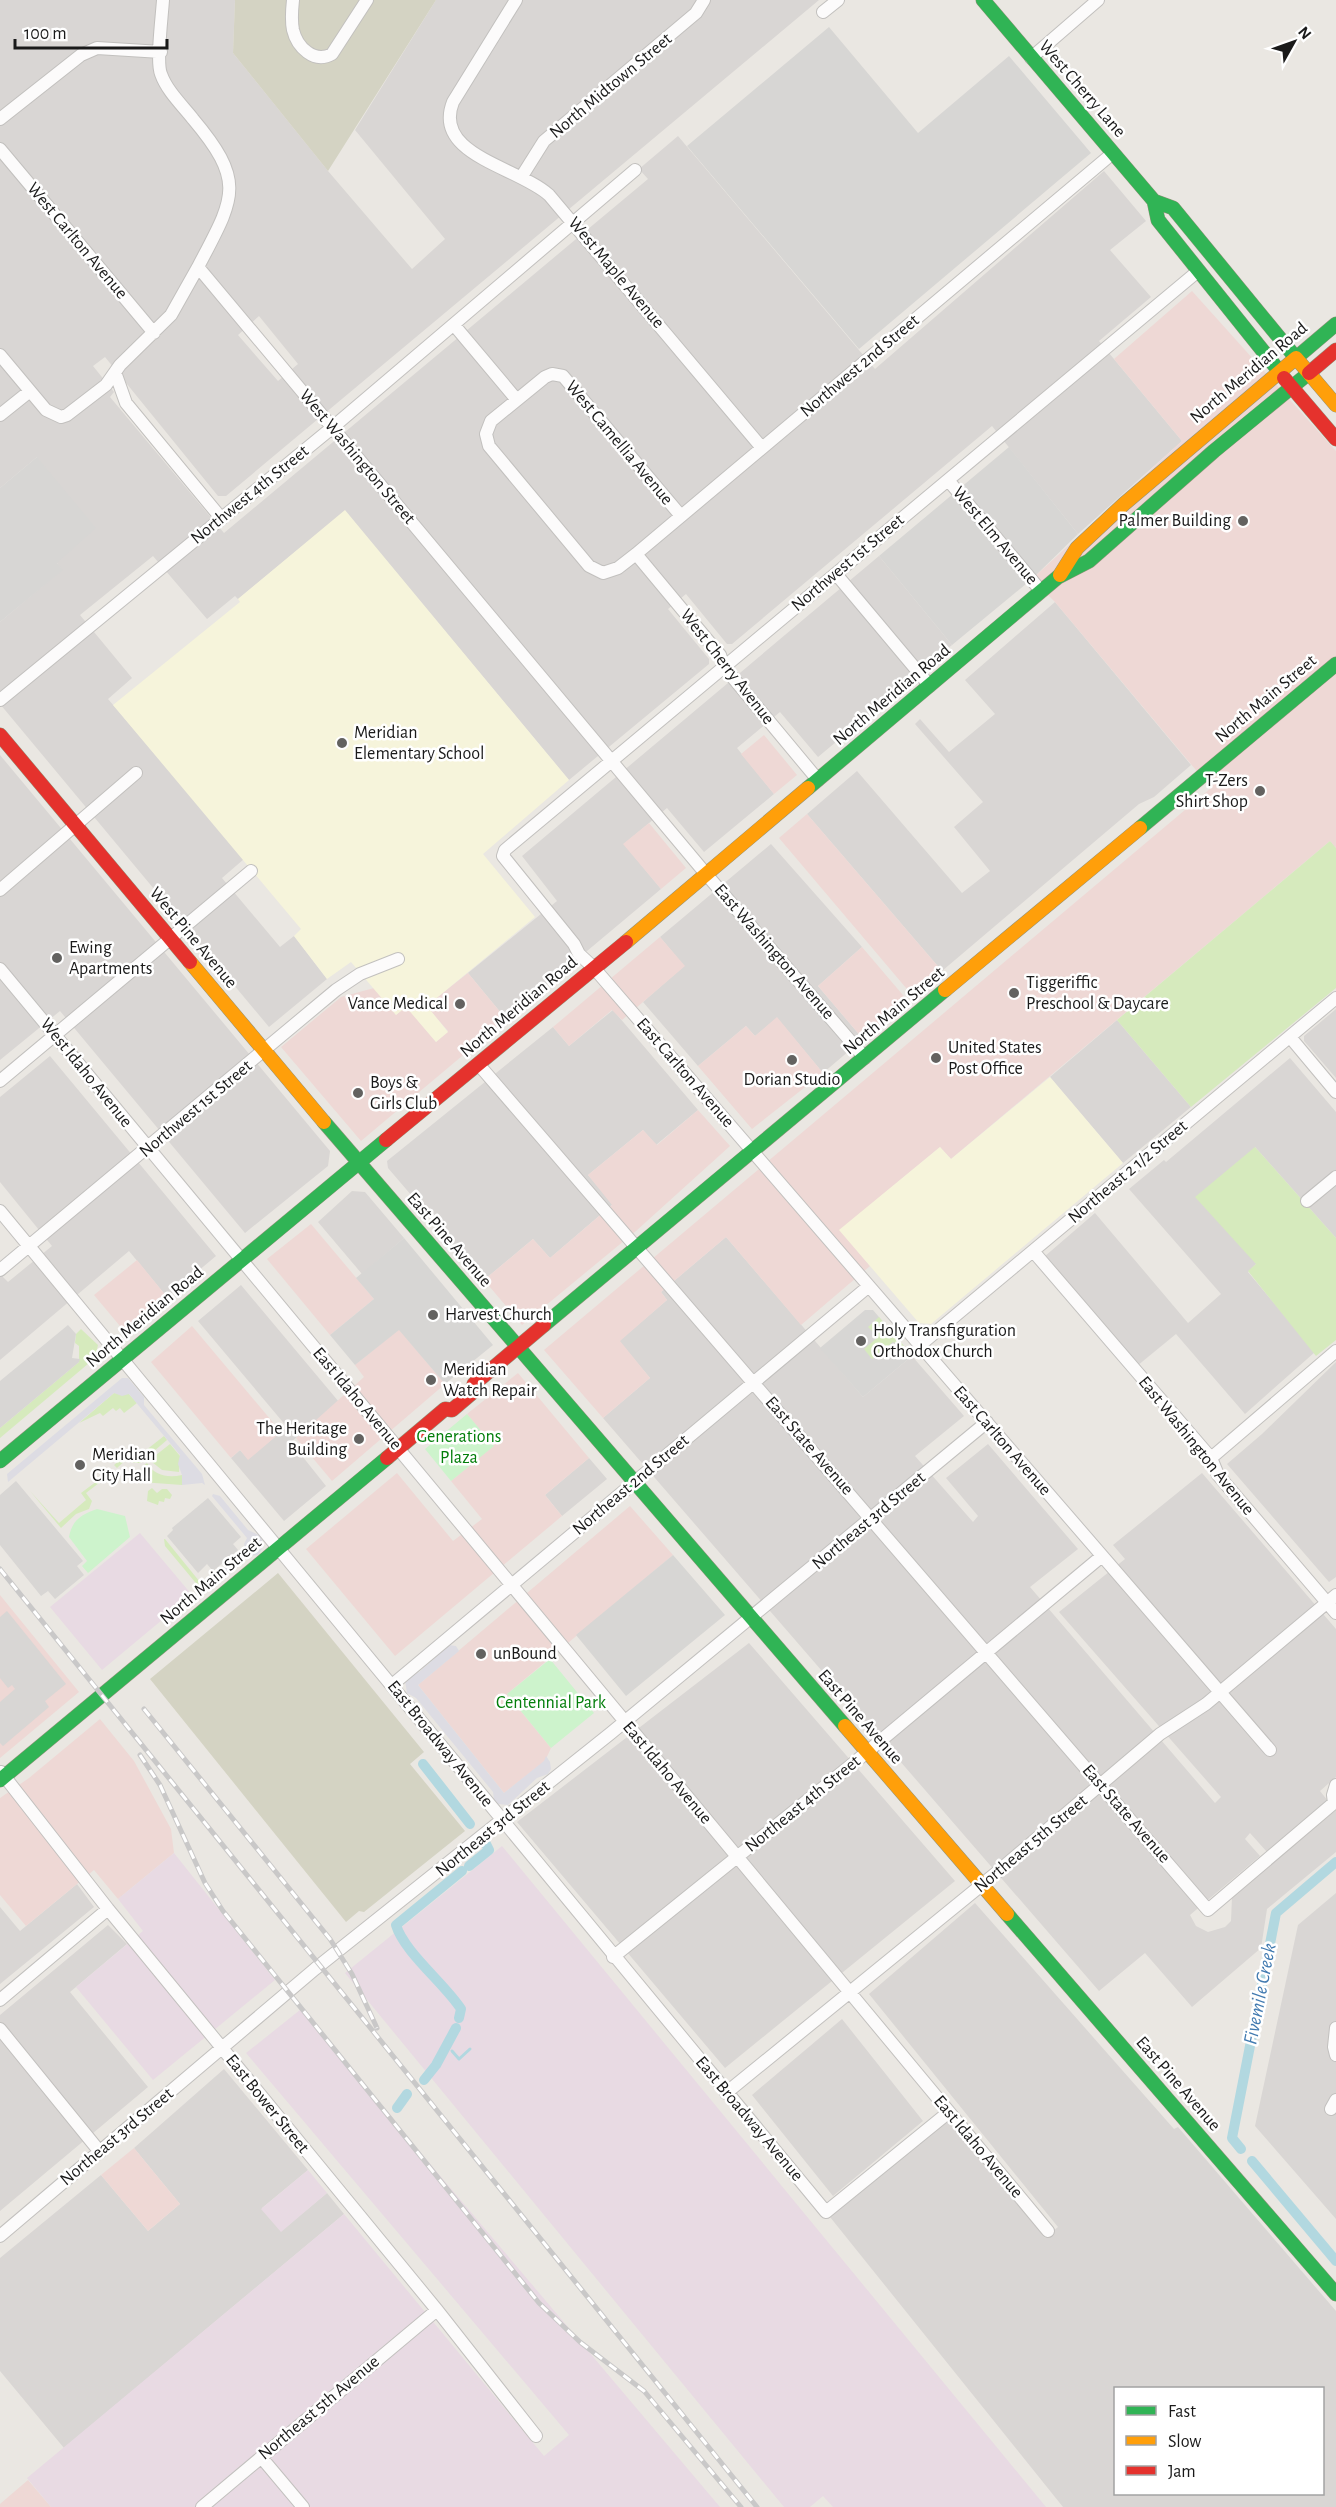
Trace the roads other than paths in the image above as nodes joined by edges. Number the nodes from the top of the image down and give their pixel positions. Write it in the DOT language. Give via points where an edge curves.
graph roads {
  1 [pos="163,0"];
  2 [pos="293,0"];
  3 [pos="367,0"];
  4 [pos="516,0"];
  5 [pos="704,0"];
  6 [pos="838,0"];
  7 [pos="983,0"];
  8 [pos="1098,0"];
  9 [pos="823,12"];
  10 [pos="160,52"];
  11 [pos="1031,58"];
  12 [pos="0,119"];
  13 [pos="0,149"];
  14 [pos="1113,153"];
  15 [pos="635,170"];
  16 [pos="522,176"];
  17 [pos="1154,201"];
  18 [pos="574,222"];
  19 [pos="198,267"];
  20 [pos="1197,272"];
  21 [pos="1336,324"];
  22 [pos="454,325"];
  23 [pos="154,333"];
  24 [pos="1336,350"];
  25 [pos="0,355"];
  26 [pos="1296,358"];
  27 [pos="1279,371"];
  28 [pos="115,372"];
  29 [pos="1309,373"];
  30 [pos="1291,387"];
  31 [pos="30,391"];
  32 [pos="517,400"];
  33 [pos="1336,405"];
  34 [pos="0,415"];
  35 [pos="333,427"];
  36 [pos="1336,439"];
  37 [pos="762,448"];
  38 [pos="948,480"];
  39 [pos="681,516"];
  40 [pos="221,518"];
  41 [pos="636,554"];
  42 [pos="836,574"];
  43 [pos="1058,577"];
  44 [pos="1041,591"];
  45 [pos="1336,664"];
  46 [pos="724,667"];
  47 [pos="930,687"];
  48 [pos="0,700"];
  49 [pos="0,735"];
  50 [pos="611,761"];
  51 [pos="136,773"];
  52 [pos="818,780"];
  53 [pos="75,825"];
  54 [pos="250,871"];
  55 [pos="706,874"];
  56 [pos="0,890"];
  57 [pos="170,939"];
  58 [pos="398,959"];
  59 [pos="594,968"];
  60 [pos="0,969"];
  61 [pos="1336,998"];
  62 [pos="55,1035"];
  63 [pos="1290,1036"];
  64 [pos="264,1052"];
  65 [pos="865,1058"];
  66 [pos="479,1065"];
  67 [pos="0,1081"];
  68 [pos="1336,1092"];
  69 [pos="147,1149"];
  70 [pos="753,1151"];
  71 [pos="358,1163"];
  72 [pos="1336,1177"];
  73 [pos="1307,1201"];
  74 [pos="0,1211"];
  75 [pos="29,1246"];
  76 [pos="638,1248"];
  77 [pos="1032,1251"];
  78 [pos="241,1259"];
  79 [pos="0,1269"];
  80 [pos="869,1286"];
  81 [pos="919,1346"];
  82 [pos="518,1348"];
  83 [pos="1336,1351"];
  84 [pos="123,1359"];
  85 [pos="754,1383"];
  86 [pos="987,1422"];
  87 [pos="398,1449"];
  88 [pos="1210,1458"];
  89 [pos="0,1461"];
  90 [pos="634,1483"];
  91 [pos="872,1519"];
  92 [pos="279,1548"];
  93 [pos="1102,1556"];
  94 [pos="511,1586"];
  95 [pos="1331,1599"];
  96 [pos="1336,1613"];
  97 [pos="752,1619"];
  98 [pos="987,1652"];
  99 [pos="392,1685"];
  100 [pos="1220,1692"];
  101 [pos="625,1722"];
  102 [pos="1270,1750"];
  103 [pos="867,1752"];
  104 [pos="1,1776"];
  105 [pos="1102,1785"];
  106 [pos="1336,1785"];
  107 [pos="1335,1802"];
  108 [pos="503,1821"];
  109 [pos="737,1857"];
  110 [pos="982,1885"];
  111 [pos="108,1909"];
  112 [pos="613,1957"];
  113 [pos="850,1992"];
  114 [pos="0,2000"];
  115 [pos="1336,2028"];
  116 [pos="0,2029"];
  117 [pos="222,2048"];
  118 [pos="1336,2055"];
  119 [pos="726,2093"];
  120 [pos="949,2112"];
  121 [pos="100,2152"];
  122 [pos="1048,2231"];
  123 [pos="0,2236"];
  124 [pos="1336,2294"];
  125 [pos="437,2310"];
  126 [pos="536,2436"];
  127 [pos="261,2457"];
  128 [pos="202,2507"];
  129 [pos="303,2507"];
  1 -- 10 [label="street"];
  2 -- 3 [label="street" via="293,32 307,52 318,57 332,54"];
  4 -- 16 [label="street, West Maple Avenue" via="453,102 449,125 463,147"];
  5 -- 16 [label="street, North Midtown Street" via="696,13 544,141"];
  6 -- 9 [label="street"];
  7 -- 11 [label="street, West Cherry Lane"];
  8 -- 11 [label="street"];
  10 -- 12 [label="street" via="97,48 81,55"];
  10 -- 19 [label="street" via="160,72 223,157 230,184 223,220"];
  11 -- 14 [label="street, West Cherry Lane"];
  13 -- 23 [label="street, West Carlton Avenue"];
  14 -- 17 [label="street, West Cherry Lane"];
  14 -- 37 [label="street, Northwest 2nd Street"];
  15 -- 18 [label="street, Northwest 4th Street"];
  16 -- 18 [label="street, West Maple Avenue" via="549,195"];
  17 -- 20 [label="street, West Cherry Lane" via="1158,220"];
  17 -- 26 [label="street, West Cherry Lane" via="1173,208"];
  18 -- 22 [label="street, Northwest 4th Street"];
  18 -- 37 [label="street, West Maple Avenue"];
  19 -- 23 [label="street" via="171,315"];
  19 -- 35 [label="street, West Washington Street"];
  20 -- 27 [label="street, West Cherry Lane"];
  20 -- 38 [label="street, Northwest 1st Street"];
  21 -- 26 [label="street, North Meridian Road"];
  22 -- 32 [label="street"];
  22 -- 35 [label="street, Northwest 4th Street"];
  23 -- 28 [label="street"];
  24 -- 29 [label="street, North Meridian Road"];
  25 -- 31 [label="street"];
  26 -- 27 [label="street, North Meridian Road"];
  26 -- 29 [label="street, West Cherry Lane"];
  27 -- 30 [label="street, West Cherry Lane"];
  27 -- 43 [label="street, North Meridian Road" via="1124,504 1077,548"];
  28 -- 31 [label="street" via="106,385 61,417 46,410"];
  28 -- 40 [label="street" via="126,404"];
  29 -- 30 [label="street, North Meridian Road"];
  29 -- 33 [label="street, West Cherry Lane"];
  30 -- 36 [label="street, West Cherry Lane"];
  30 -- 43 [label="street, North Meridian Road" via="1089,561"];
  31 -- 34 [label="street"];
  32 -- 39 [label="street, West Camellia Avenue" via="545,377 563,376"];
  32 -- 41 [label="street, Northwest 2nd Street" via="491,421 486,434 489,446 589,566 603,573 618,568"];
  35 -- 40 [label="street, Northwest 4th Street"];
  35 -- 50 [label="street, West Washington Street"];
  37 -- 39 [label="street, Northwest 2nd Street"];
  38 -- 42 [label="street, Northwest 1st Street"];
  38 -- 44 [label="street, West Elm Avenue"];
  39 -- 41 [label="street, Northwest 2nd Street"];
  40 -- 48 [label="street, Northwest 4th Street"];
  41 -- 46 [label="street, West Cherry Avenue" via="720,655"];
  42 -- 46 [label="street, Northwest 1st Street"];
  42 -- 47 [label="street"];
  43 -- 44 [label="street, North Meridian Road"];
  44 -- 47 [label="street, North Meridian Road"];
  45 -- 65 [label="street, North Main Street"];
  46 -- 50 [label="street, Northwest 1st Street"];
  46 -- 52 [label="street, West Cherry Avenue"];
  47 -- 52 [label="street, North Meridian Road"];
  49 -- 53 [label="street, West Pine Avenue"];
  50 -- 55 [label="street, West Washington Street"];
  50 -- 59 [label="street, Northwest 1st Street" via="505,850 503,856"];
  51 -- 53 [label="street"];
  52 -- 55 [label="street, North Meridian Road"];
  53 -- 56 [label="street"];
  53 -- 57 [label="street, West Pine Avenue"];
  54 -- 57 [label="street"];
  55 -- 59 [label="street, North Meridian Road"];
  55 -- 65 [label="street, East Washington Avenue"];
  57 -- 62 [label="street"];
  57 -- 64 [label="street, West Pine Avenue"];
  58 -- 64 [label="street, Northwest 1st Street" via="360,974 336,990"];
  59 -- 66 [label="street, North Meridian Road"];
  59 -- 70 [label="street, East Carlton Avenue"];
  60 -- 62 [label="street, West Idaho Avenue"];
  61 -- 63 [label="street, Northeast 2 1/2 Street"];
  62 -- 67 [label="street"];
  62 -- 69 [label="street, West Idaho Avenue"];
  63 -- 68 [label="street"];
  63 -- 77 [label="street, Northeast 2 1/2 Street"];
  64 -- 69 [label="street, Northwest 1st Street"];
  64 -- 71 [label="street, West Pine Avenue"];
  65 -- 70 [label="street, North Main Street"];
  66 -- 71 [label="street, North Meridian Road"];
  66 -- 76 [label="street, East State Avenue"];
  69 -- 75 [label="street, Northwest 1st Street"];
  69 -- 78 [label="street, West Idaho Avenue"];
  70 -- 76 [label="street, North Main Street"];
  70 -- 80 [label="street, East Carlton Avenue"];
  71 -- 78 [label="street, North Meridian Road"];
  71 -- 82 [label="street, East Pine Avenue"];
  72 -- 73 [label="street"];
  74 -- 75 [label="street, East Broadway Avenue"];
  75 -- 79 [label="street, Northwest 1st Street"];
  75 -- 84 [label="street, East Broadway Avenue"];
  76 -- 82 [label="street, North Main Street"];
  76 -- 85 [label="street, East State Avenue"];
  77 -- 81 [label="street, Northeast 2 1/2 Street"];
  77 -- 88 [label="street, East Washington Avenue"];
  78 -- 84 [label="street, North Meridian Road"];
  78 -- 87 [label="street, East Idaho Avenue"];
  80 -- 81 [label="street, East Carlton Avenue"];
  80 -- 85 [label="street, Northeast 2nd Street"];
  81 -- 86 [label="street, East Carlton Avenue"];
  82 -- 87 [label="street, North Main Street" via="474,1384 465,1384 446,1401 445,1409"];
  82 -- 90 [label="street, East Pine Avenue"];
  83 -- 88 [label="street"];
  84 -- 89 [label="street, North Meridian Road"];
  84 -- 92 [label="street, East Broadway Avenue"];
  85 -- 90 [label="street, Northeast 2nd Street"];
  85 -- 91 [label="street, East State Avenue"];
  86 -- 91 [label="street, Northeast 3rd Street"];
  86 -- 93 [label="street, East Carlton Avenue"];
  87 -- 92 [label="street, North Main Street"];
  87 -- 94 [label="street, East Idaho Avenue"];
  88 -- 95 [label="street, East Washington Avenue" via="1218,1475"];
  90 -- 94 [label="street, Northeast 2nd Street"];
  90 -- 97 [label="street, East Pine Avenue"];
  91 -- 97 [label="street, Northeast 3rd Street"];
  91 -- 98 [label="street, East State Avenue"];
  92 -- 99 [label="street, East Broadway Avenue"];
  92 -- 104 [label="street, North Main Street"];
  93 -- 98 [label="street, Northeast 4th Street"];
  93 -- 100 [label="street, East Carlton Avenue"];
  94 -- 99 [label="street, Northeast 2nd Street"];
  94 -- 101 [label="street, East Idaho Avenue"];
  95 -- 96 [label="street, East Washington Avenue"];
  95 -- 100 [label="street, Northeast 5th Street"];
  97 -- 101 [label="street, Northeast 3rd Street"];
  97 -- 103 [label="street, East Pine Avenue"];
  98 -- 103 [label="street, Northeast 4th Street"];
  98 -- 105 [label="street, East State Avenue"];
  99 -- 108 [label="street, East Broadway Avenue"];
  100 -- 102 [label="street, East Carlton Avenue"];
  100 -- 105 [label="street, Northeast 5th Street" via="1160,1734"];
  101 -- 108 [label="street, Northeast 3rd Street"];
  101 -- 109 [label="street, East Idaho Avenue"];
  103 -- 109 [label="street, Northeast 4th Street"];
  103 -- 110 [label="street, East Pine Avenue"];
  104 -- 111 [label="street, East Bower Street"];
  105 -- 107 [label="street, East State Avenue" via="1208,1910"];
  105 -- 110 [label="street, Northeast 5th Street"];
  106 -- 107 [label="street"];
  108 -- 112 [label="street, East Broadway Avenue"];
  108 -- 117 [label="street, Northeast 3rd Street"];
  109 -- 112 [label="street, Northeast 4th Street"];
  109 -- 113 [label="street, East Idaho Avenue"];
  110 -- 113 [label="street, Northeast 5th Street"];
  110 -- 124 [label="street, East Pine Avenue"];
  111 -- 114 [label="street"];
  111 -- 117 [label="street, East Bower Street"];
  112 -- 119 [label="street, East Broadway Avenue"];
  113 -- 119 [label="street, Northeast 5th Street"];
  113 -- 120 [label="street, East Idaho Avenue"];
  115 -- 118 [label="street"];
  116 -- 121 [label="street"];
  117 -- 121 [label="street, Northeast 3rd Street"];
  117 -- 125 [label="street, East Bower Street"];
  119 -- 120 [label="street, East Broadway Avenue" via="826,2212"];
  120 -- 122 [label="street, East Idaho Avenue"];
  121 -- 123 [label="street, Northeast 3rd Street"];
  125 -- 126 [label="street, East Bower Street"];
  125 -- 127 [label="street, Northeast 5th Avenue"];
  127 -- 128 [label="street, Northeast 5th Avenue"];
  127 -- 129 [label="street"];
}
